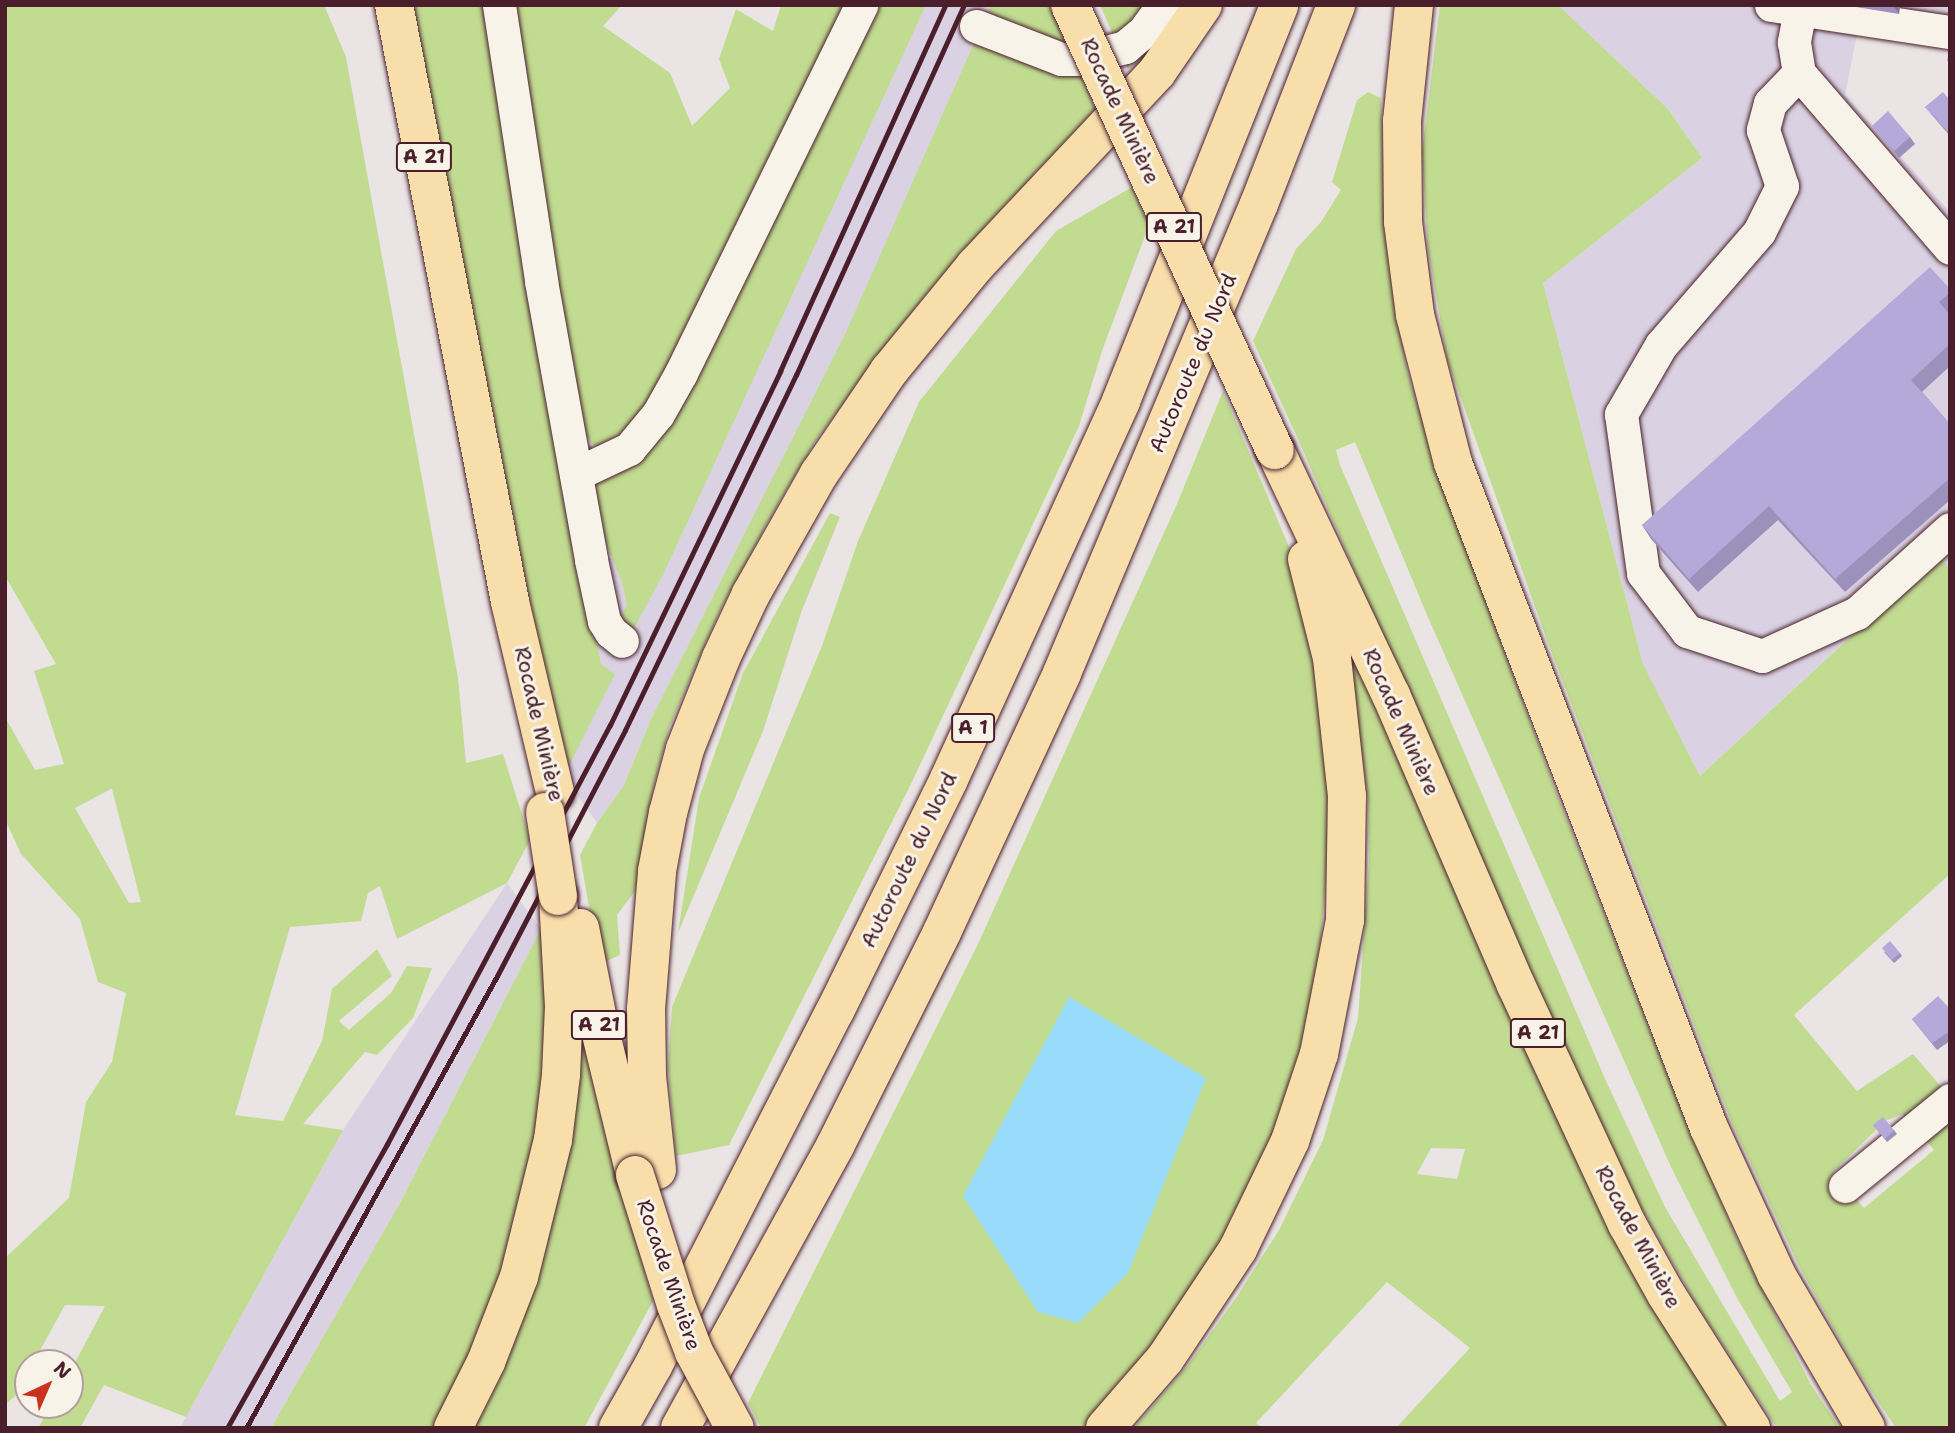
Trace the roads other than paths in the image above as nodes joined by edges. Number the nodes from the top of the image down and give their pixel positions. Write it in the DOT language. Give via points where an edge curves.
graph roads {
  1 [pos="394,5"];
  2 [pos="499,5"];
  3 [pos="861,5"];
  4 [pos="1070,5"];
  5 [pos="1163,5"];
  6 [pos="1203,5"];
  7 [pos="1279,5"];
  8 [pos="1336,5"];
  9 [pos="1414,5"];
  10 [pos="1785,7"];
  11 [pos="976,26"];
  12 [pos="1950,32"];
  13 [pos="1799,73"];
  14 [pos="1950,248"];
  15 [pos="1275,450"];
  16 [pos="576,474"];
  17 [pos="1950,529"];
  18 [pos="622,641"];
  19 [pos="564,885"];
  20 [pos="1950,1100"];
  21 [pos="646,1172"];
  22 [pos="1845,1186"];
  23 [pos="719,1360"];
  24 [pos="453,1428"];
  25 [pos="618,1428"];
  26 [pos="680,1428"];
  27 [pos="703,1428"];
  28 [pos="736,1428"];
  29 [pos="1105,1428"];
  30 [pos="1751,1428"];
  31 [pos="1866,1428"];
  1 -- 19 [label="highway, Rocade Minière / A 21"];
  2 -- 16 [label="street"];
  3 -- 16 [label="street" via="658,414 629,449"];
  4 -- 15 [label="highway, Rocade Minière / A 21, bridge"];
  5 -- 11 [label="street" via="1125,47 1078,59 1061,59"];
  6 -- 21 [label="highway" via="1157,72 975,266 889,371 812,486 751,594 685,749 657,871 646,1009"];
  7 -- 25 [label="highway, Autoroute du Nord / A 1" via="1121,401 949,779 835,1011"];
  8 -- 23 [label="highway, Autoroute du Nord / A 1" via="1259,204 1062,673 942,932 847,1122"];
  9 -- 31 [label="highway" via="1402,121 1404,222 1415,315 1453,463 1714,1139 1776,1273"];
  10 -- 12 [label="street"];
  10 -- 13 [label="street"];
  13 -- 14 [label="street"];
  13 -- 17 [label="street" via="1770,103 1763,130 1782,186 1759,232 1661,345 1621,414 1643,573 1687,631 1762,656 1857,613"];
  15 -- 29 [label="highway" via="1332,659 1348,796 1345,920 1319,1054 1290,1141 1238,1249 1166,1359"];
  15 -- 30 [label="highway, Rocade Minière / A 21" via="1391,695 1516,985 1628,1224 1706,1361"];
  16 -- 18 [label="street" via="604,621"];
  19 -- 21 [label="highway, Rocade Minière / A 21" via="600,1030"];
  19 -- 24 [label="highway" via="564,1007 553,1140 519,1277 486,1362"];
  20 -- 22 [label="street"];
  21 -- 28 [label="highway, Rocade Minière / A 21, bridge" via="685,1329"];
  23 -- 26 [label="highway, Autoroute du Nord / A 1"];
  23 -- 27 [label="highway"];
}
